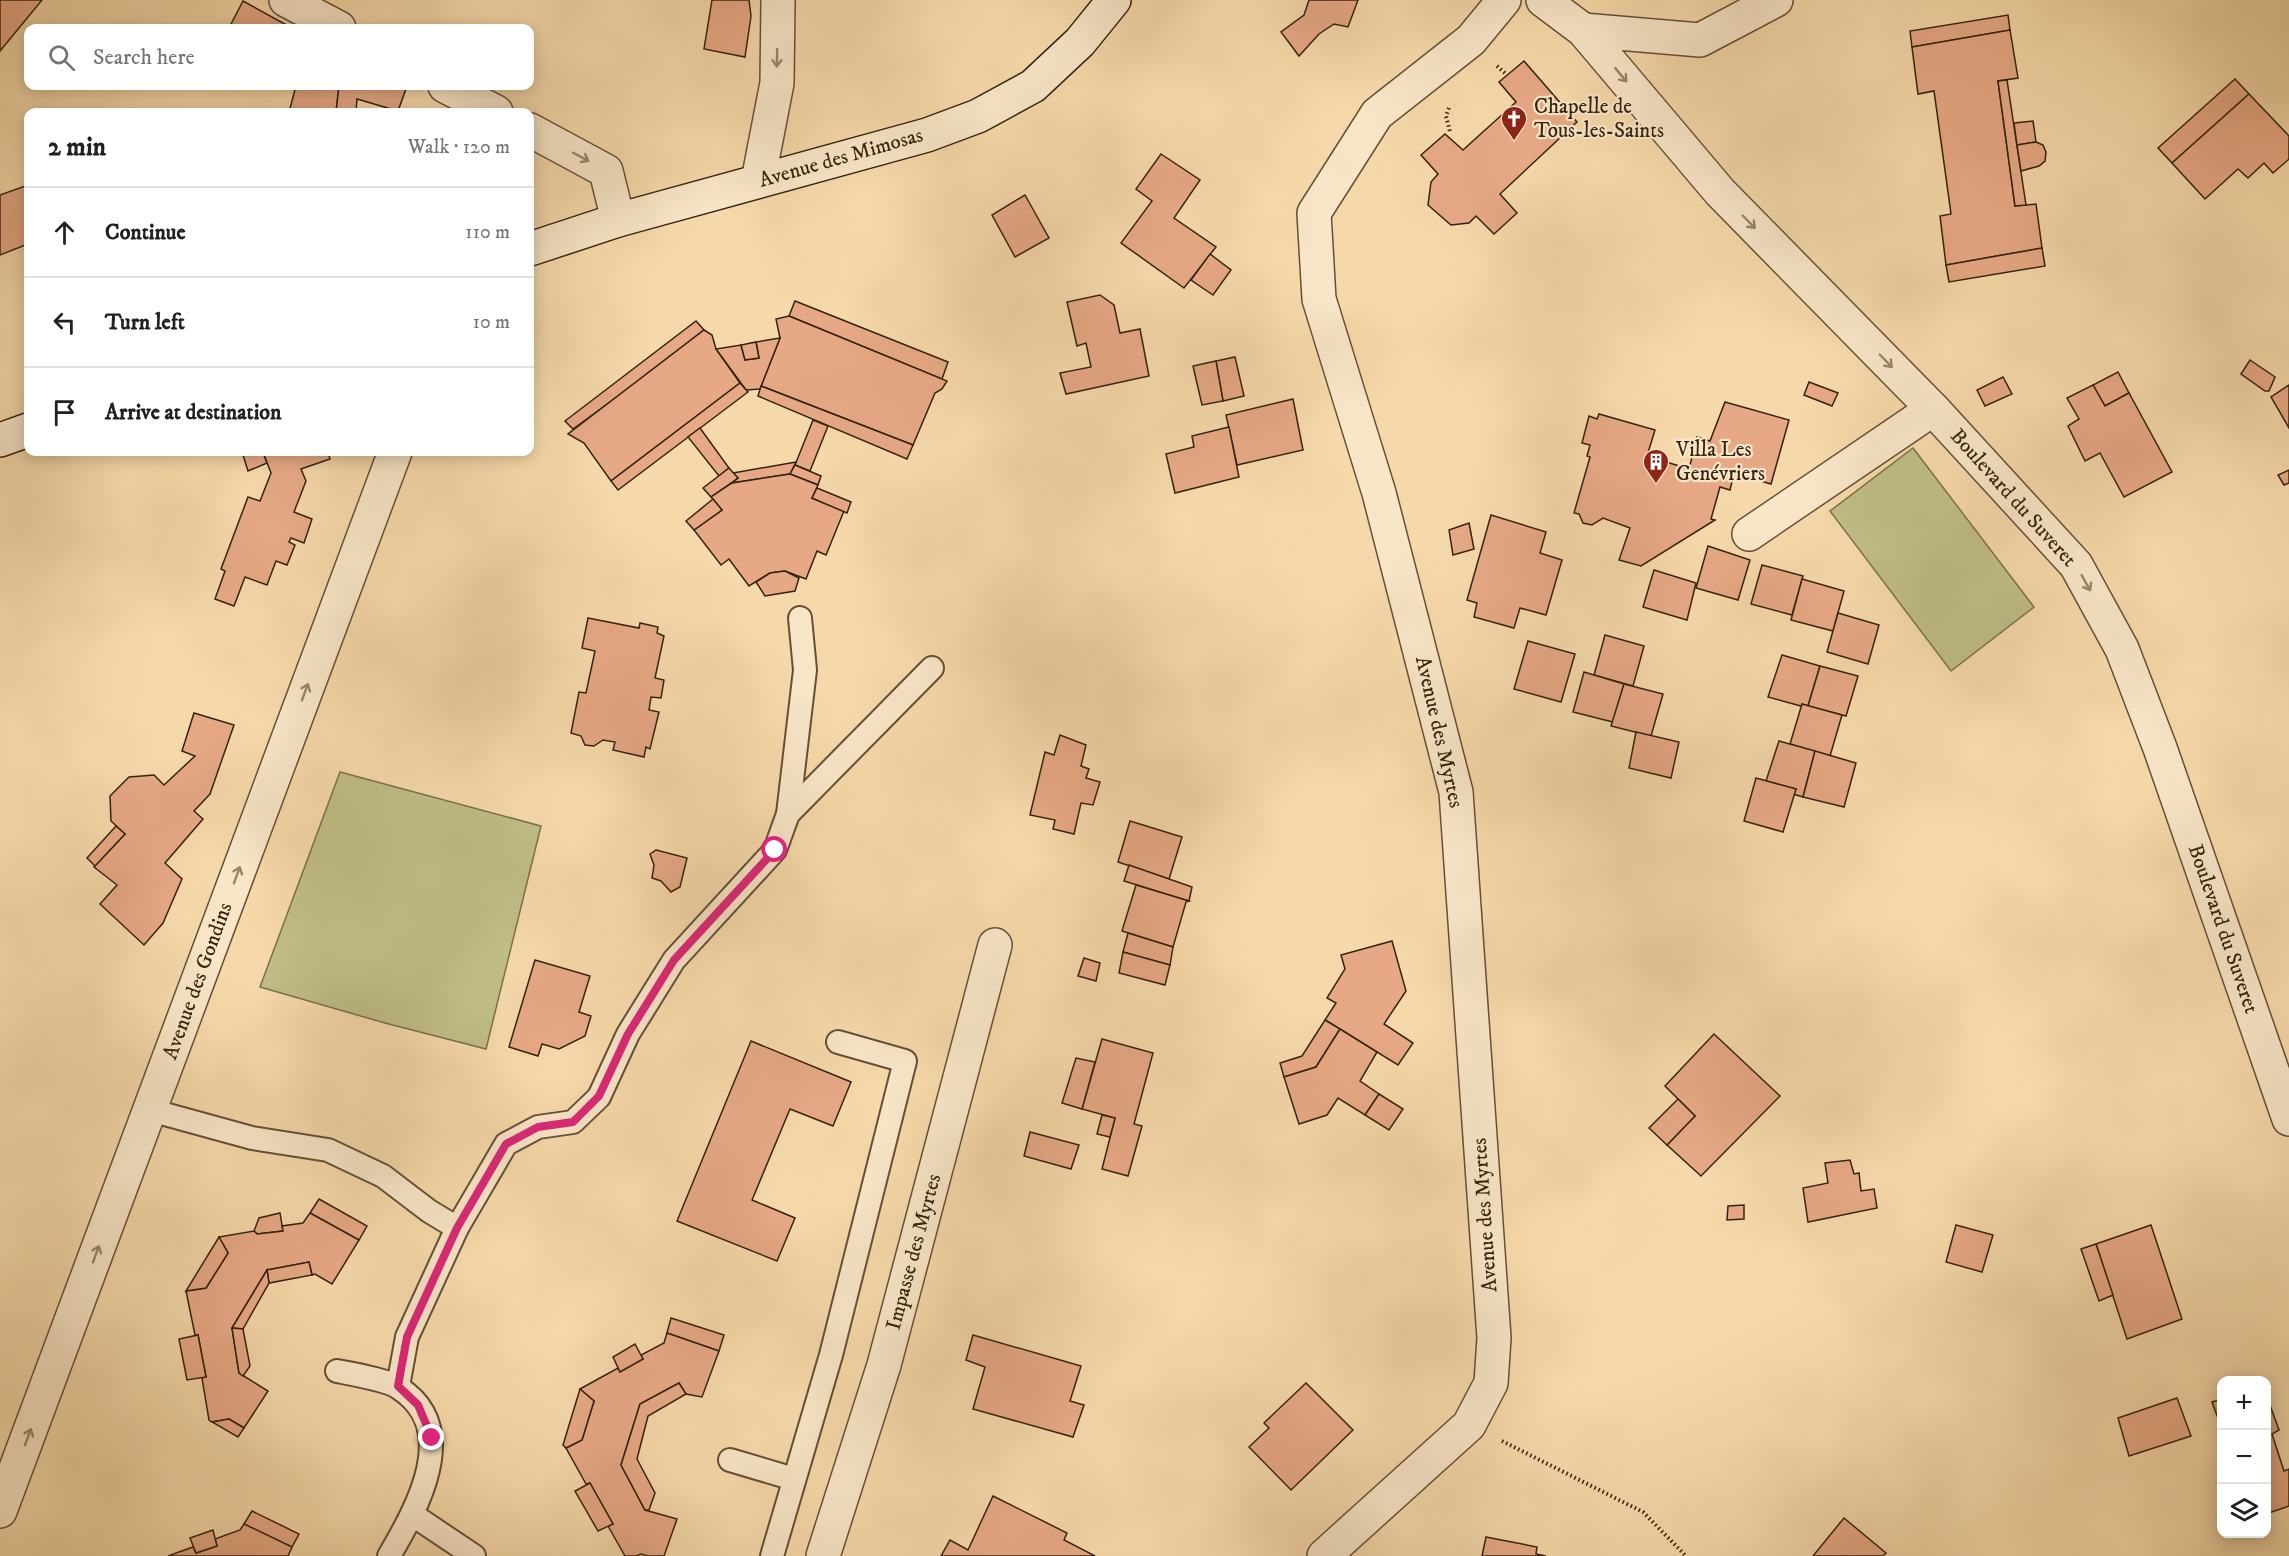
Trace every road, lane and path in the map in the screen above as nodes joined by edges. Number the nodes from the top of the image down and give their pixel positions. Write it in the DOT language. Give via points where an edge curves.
graph roads {
  1 [pos="286,0"];
  2 [pos="778,0"];
  3 [pos="1114,0"];
  4 [pos="1504,0"];
  5 [pos="1543,0"];
  6 [pos="1776,0"];
  7 [pos="331,24"];
  8 [pos="1583,30"];
  9 [pos="453,90"];
  10 [pos="488,108"];
  11 [pos="534,132"];
  12 [pos="758,181"];
  13 [pos="618,220"];
  14 [pos="534,248"];
  15 [pos="1933,409"];
  16 [pos="24,431"];
  17 [pos="0,440"];
  18 [pos="394,456"];
  19 [pos="1749,534"];
  20 [pos="800,618"];
  21 [pos="932,668"];
  22 [pos="788,814"];
  23 [pos="995,945"];
  24 [pos="838,1042"];
  25 [pos="150,1110"];
  26 [pos="2289,1119"];
  27 [pos="457,1228"];
  28 [pos="337,1371"];
  29 [pos="398,1386"];
  30 [pos="1469,1425"];
  31 [pos="730,1460"];
  32 [pos="794,1479"];
  33 [pos="0,1511"];
  34 [pos="413,1515"];
  35 [pos="389,1556"];
  36 [pos="474,1556"];
  37 [pos="772,1556"];
  38 [pos="822,1556"];
  39 [pos="1324,1556"];
  40 [pos="1686,1556"];
  1 -- 7 [label="street"];
  2 -- 12 [label="street, one-way" via="777,83"];
  3 -- 12 [label="street, Avenue des Mimosas" via="1080,42 1033,86 978,116 927,135"];
  4 -- 30 [label="street, Avenue des Myrtes" via="1471,40 1377,114 1314,213 1319,300 1379,493 1456,792 1494,1338 1491,1383"];
  5 -- 8 [label="street, Boulevard du Suveret"];
  6 -- 8 [label="street" via="1700,40"];
  8 -- 15 [label="street, Boulevard du Suveret, one-way" via="1720,192"];
  9 -- 10 [label="street"];
  11 -- 13 [label="street, one-way" via="606,171"];
  12 -- 13 [label="street, Avenue des Mimosas"];
  13 -- 14 [label="street, Avenue des Mimosas"];
  15 -- 19 [label="street"];
  15 -- 26 [label="street, Boulevard du Suveret, one-way" via="2076,565 2122,650 2164,758"];
  16 -- 17 [label="street"];
  25 -- 18 [label="street, Avenue des Gondins, one-way"];
  20 -- 22 [label="lane" via="805,670"];
  21 -- 22 [label="lane"];
  22 -- 27 [label="lane" via="775,850 674,960 628,1034 599,1096 573,1122 538,1127 506,1144"];
  23 -- 38 [label="street, Impasse des Myrtes" via="884,1365"];
  24 -- 32 [label="lane" via="905,1061 831,1355"];
  25 -- 27 [label="lane" via="252,1138 328,1150 383,1176"];
  33 -- 25 [label="street, Avenue des Gondins, one-way"];
  27 -- 29 [label="lane" via="407,1337"];
  28 -- 29 [label="lane"];
  29 -- 34 [label="lane" via="418,1405 432,1438 425,1484"];
  30 -- 39 [label="street, Avenue des Myrtes"];
  30 -- 40 [label="path" via="1643,1512"];
  31 -- 32 [label="lane"];
  32 -- 37 [label="lane"];
  34 -- 35 [label="lane"];
  34 -- 36 [label="lane"];
}
